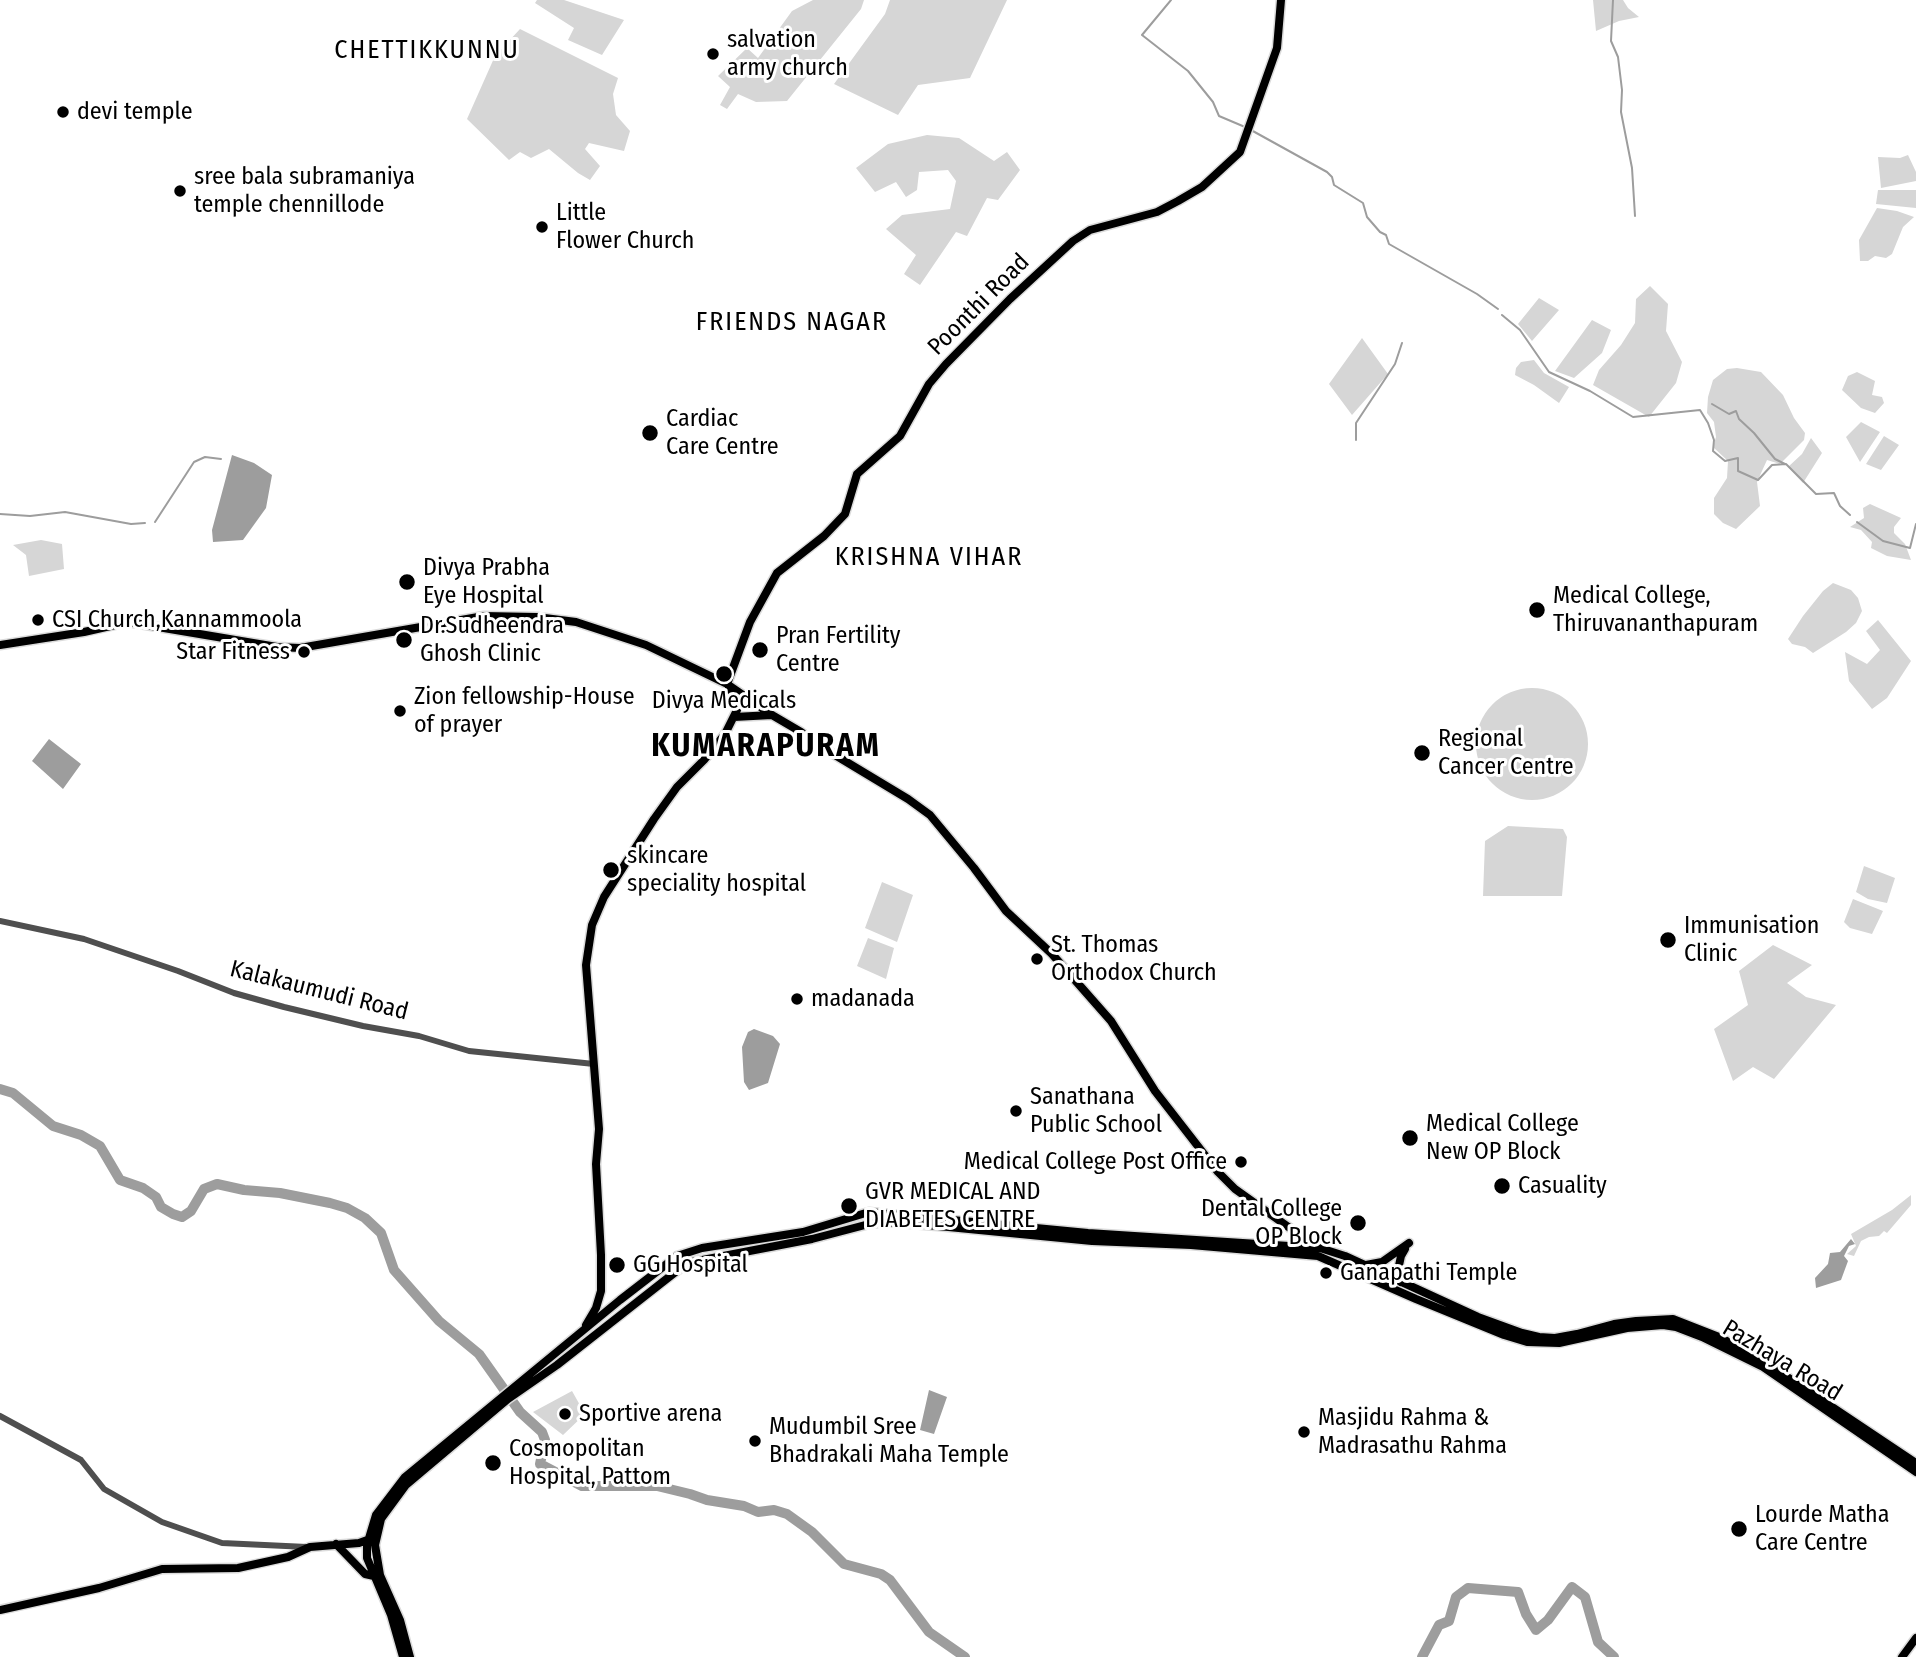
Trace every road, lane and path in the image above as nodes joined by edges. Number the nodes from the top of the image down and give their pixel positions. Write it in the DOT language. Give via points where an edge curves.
graph roads {
  1 [pos="1281,0"];
  2 [pos="0,645"];
  3 [pos="727,684"];
  4 [pos="772,715"];
  5 [pos="734,717"];
  6 [pos="0,921"];
  7 [pos="594,1064"];
  8 [pos="1311,1247"];
  9 [pos="1318,1256"];
  10 [pos="1365,1265"];
  11 [pos="1401,1282"];
  12 [pos="601,1291"];
  13 [pos="620,1300"];
  14 [pos="608,1310"];
  15 [pos="616,1319"];
  16 [pos="583,1330"];
  17 [pos="523,1383"];
  18 [pos="506,1397"];
  19 [pos="0,1416"];
  20 [pos="1916,1463"];
  21 [pos="1916,1472"];
  22 [pos="372,1539"];
  23 [pos="336,1544"];
  24 [pos="310,1547"];
  25 [pos="374,1576"];
  26 [pos="0,1610"];
  27 [pos="396,1621"];
  28 [pos="1916,1638"];
  29 [pos="403,1657"];
  30 [pos="410,1657"];
  31 [pos="1902,1657"];
  1 -- 3 [label="main road, Poonthi Road" via="1277,48 1240,152 1202,187 1178,201 1157,212 1090,230 1073,241 946,363 900,436 861,469 845,514 777,573 750,622"];
  2 -- 3 [label="main road" via="128,622 300,648 484,616 537,617 576,622 621,636"];
  3 -- 4 [label="main road"];
  3 -- 5 [label="main road" via="736,703"];
  4 -- 5 [label="main road"];
  4 -- 8 [label="main road" via="930,815 1006,911 1111,1021 1155,1091 1218,1172"];
  5 -- 7 [label="main road" via="725,734 653,818 595,919 586,965"];
  6 -- 7 [label="street, Kalakaumudi Road" via="84,939 284,1007 469,1051"];
  7 -- 12 [label="main road"];
  8 -- 9 [label="main road"];
  8 -- 10 [label="main road"];
  8 -- 13 [label="main road" via="1088,1233 869,1212 803,1232 684,1252"];
  9 -- 15 [label="main road" via="886,1222 692,1262"];
  9 -- 21 [label="main road, Pazhaya Road" via="1527,1342 1571,1342 1650,1325 1689,1331 1763,1367"];
  10 -- 11 [label="main road"];
  10 -- 11 [label="main road" via="1382,1262 1409,1243 1399,1264"];
  11 -- 20 [label="main road" via="1478,1317 1539,1337 1577,1335 1659,1318 1690,1324 1783,1373"];
  12 -- 13 [label="main road" via="608,1299"];
  12 -- 14 [label="main road"];
  12 -- 16 [label="main road"];
  13 -- 14 [label="main road"];
  14 -- 15 [label="main road"];
  14 -- 16 [label="main road"];
  15 -- 17 [label="main road" via="557,1365"];
  16 -- 17 [label="main road"];
  17 -- 18 [label="main road"];
  18 -- 22 [label="main road" via="406,1485"];
  18 -- 22 [label="main road" via="394,1489 376,1515"];
  19 -- 24 [label="street" via="80,1460 104,1489 162,1522 222,1543"];
  22 -- 23 [label="main road"];
  22 -- 25 [label="main road" via="367,1558"];
  22 -- 27 [label="main road"];
  23 -- 24 [label="main road"];
  23 -- 25 [label="main road" via="365,1574"];
  24 -- 26 [label="main road" via="238,1568 162,1569"];
  25 -- 27 [label="main road"];
  27 -- 29 [label="main road"];
  27 -- 30 [label="main road"];
  28 -- 31 [label="main road"];
}
